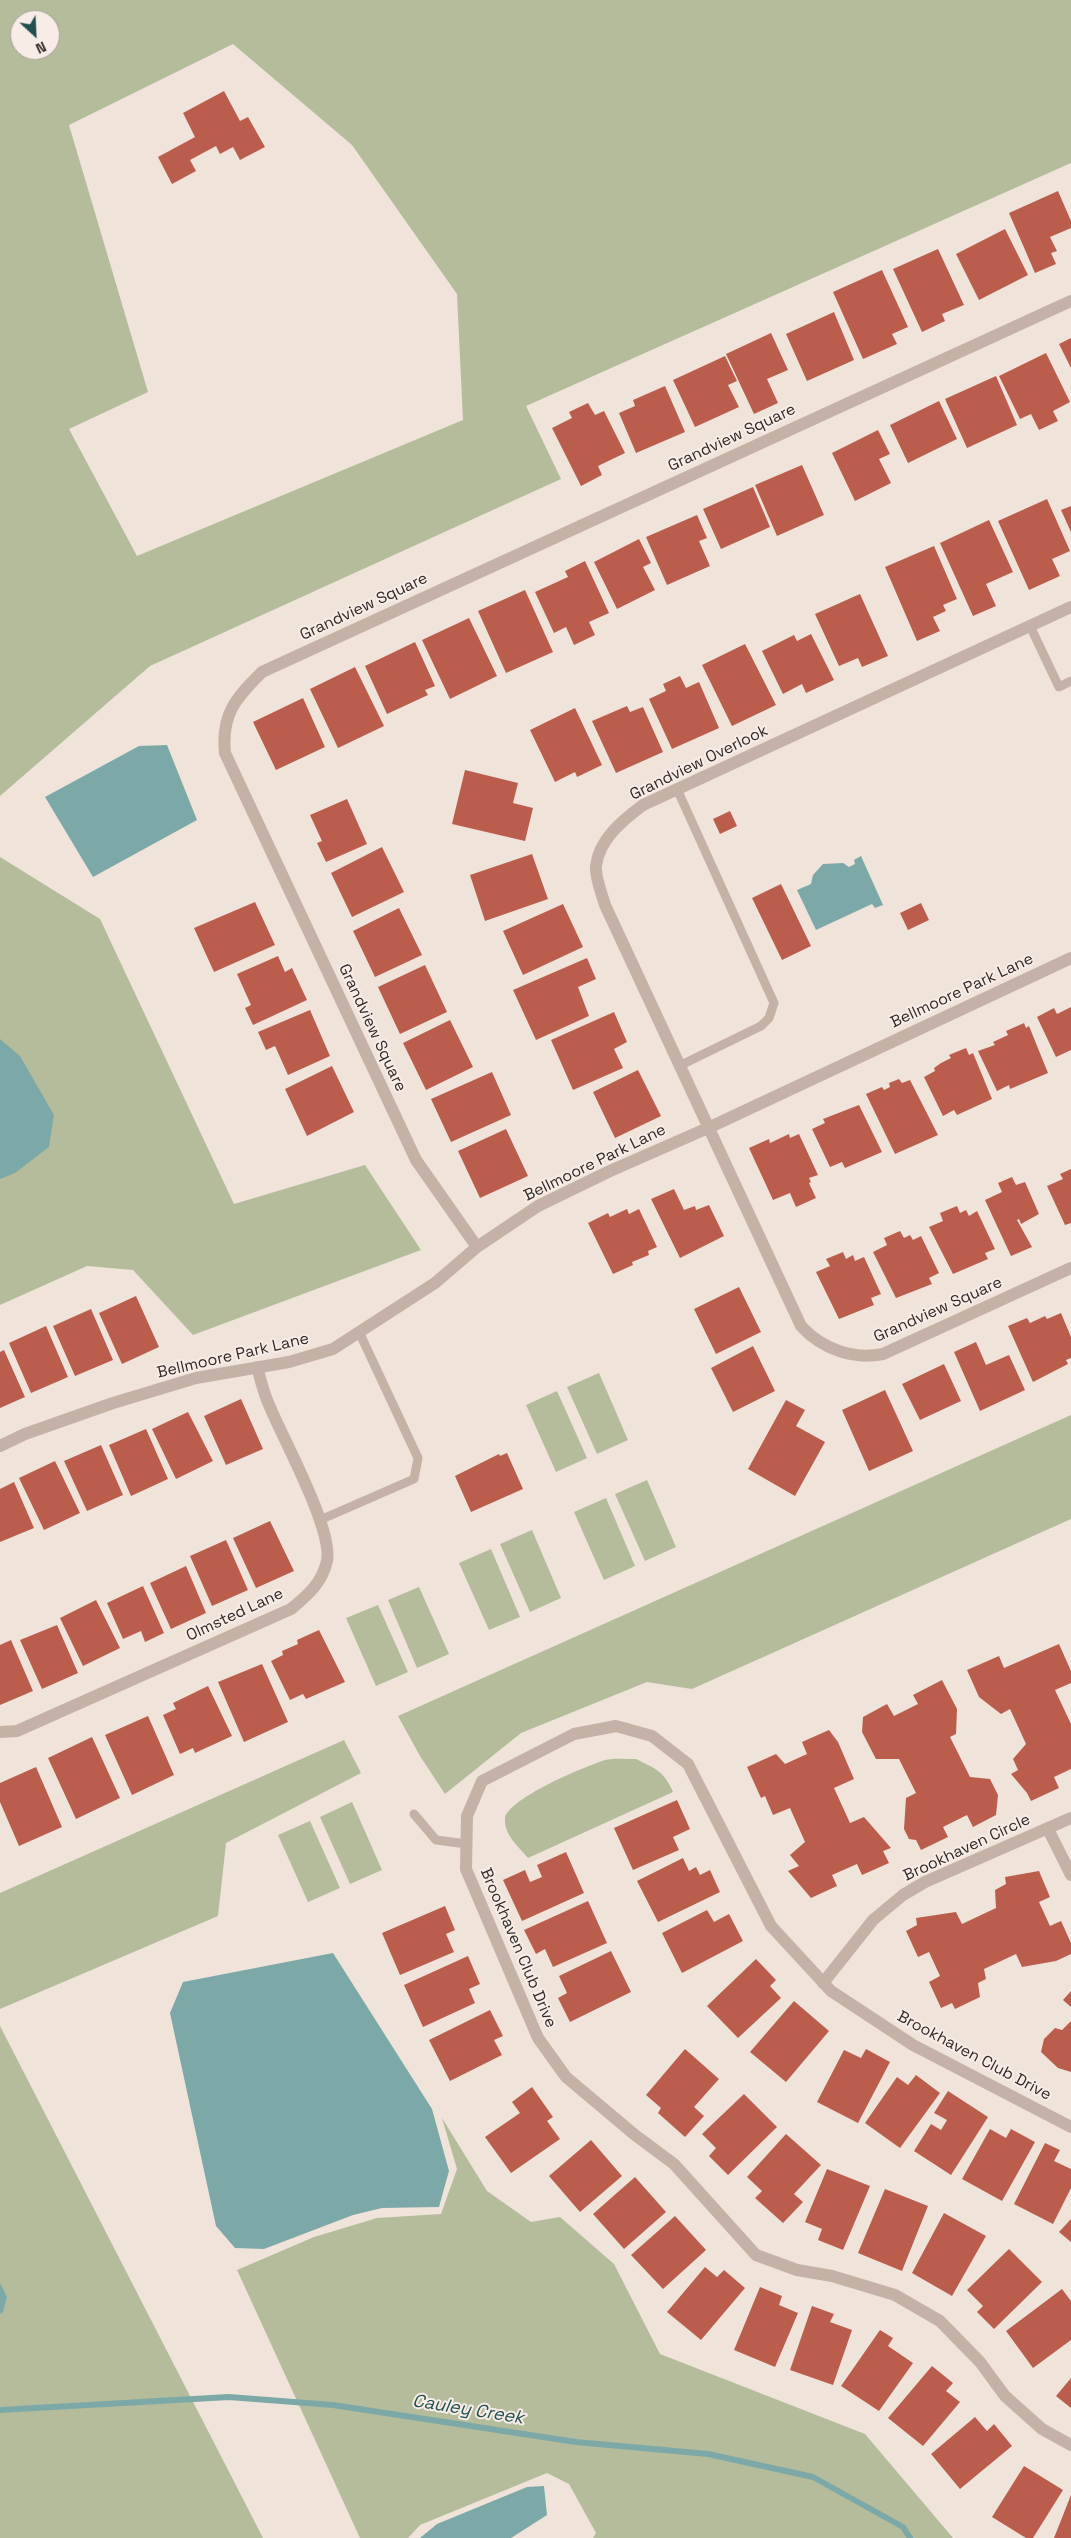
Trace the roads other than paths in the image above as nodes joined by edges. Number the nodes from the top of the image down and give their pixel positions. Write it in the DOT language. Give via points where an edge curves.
graph roads {
  1 [pos="1071,301"];
  2 [pos="1071,607"];
  3 [pos="1030,626"];
  4 [pos="1071,681"];
  5 [pos="677,789"];
  6 [pos="1071,958"];
  7 [pos="679,1066"];
  8 [pos="708,1128"];
  9 [pos="477,1248"];
  10 [pos="1071,1268"];
  11 [pos="360,1334"];
  12 [pos="257,1367"];
  13 [pos="0,1446"];
  14 [pos="320,1520"];
  15 [pos="0,1732"];
  16 [pos="414,1814"];
  17 [pos="1071,1818"];
  18 [pos="1048,1829"];
  19 [pos="467,1844"];
  20 [pos="1071,1875"];
  21 [pos="823,1983"];
  22 [pos="1071,2127"];
  23 [pos="1071,2445"];
  1 -- 9 [label="street, Grandview Square" via="262,672 235,699 223,735 225,753 416,1160"];
  2 -- 3 [label="street, Grandview Overlook"];
  3 -- 4 [label="lane" via="1059,686"];
  3 -- 5 [label="street, Grandview Overlook"];
  5 -- 7 [label="street, Grandview Overlook" via="643,805 623,819 605,842 596,867 605,905"];
  5 -- 7 [label="lane" via="774,1003 769,1018 761,1026"];
  6 -- 8 [label="street, Bellmoore Park Lane"];
  7 -- 8 [label="street, Grandview Overlook"];
  8 -- 9 [label="street, Bellmoore Park Lane" via="610,1170 538,1206"];
  8 -- 10 [label="street, Grandview Square" via="801,1326 832,1349 860,1356 883,1354"];
  9 -- 11 [label="street, Bellmoore Park Lane" via="435,1283"];
  11 -- 12 [label="street, Bellmoore Park Lane" via="333,1349 289,1362"];
  11 -- 14 [label="lane" via="418,1458 414,1478"];
  12 -- 13 [label="street, Bellmoore Park Lane" via="196,1378 113,1403 24,1434"];
  12 -- 14 [label="street, Olmsted Lane" via="268,1405"];
  14 -- 15 [label="street, Olmsted Lane" via="324,1528 327,1559 322,1578 310,1594 291,1609 17,1731"];
  16 -- 19 [label="lane" via="436,1840"];
  17 -- 18 [label="street, Brookhaven Circle"];
  18 -- 20 [label="street"];
  18 -- 21 [label="street, Brookhaven Circle" via="925,1882 903,1895 873,1920"];
  19 -- 21 [label="street, Brookhaven Club Drive" via="467,1816 482,1781 574,1734 616,1726 652,1736 688,1764 771,1926"];
  19 -- 23 [label="street, Brookhaven Club Drive" via="466,1869 538,2038 566,2077 674,2164 756,2255 797,2270 832,2276 895,2295 940,2321 980,2362 1005,2396 1042,2429"];
  21 -- 22 [label="street, Brookhaven Club Drive" via="913,2045"];
}
